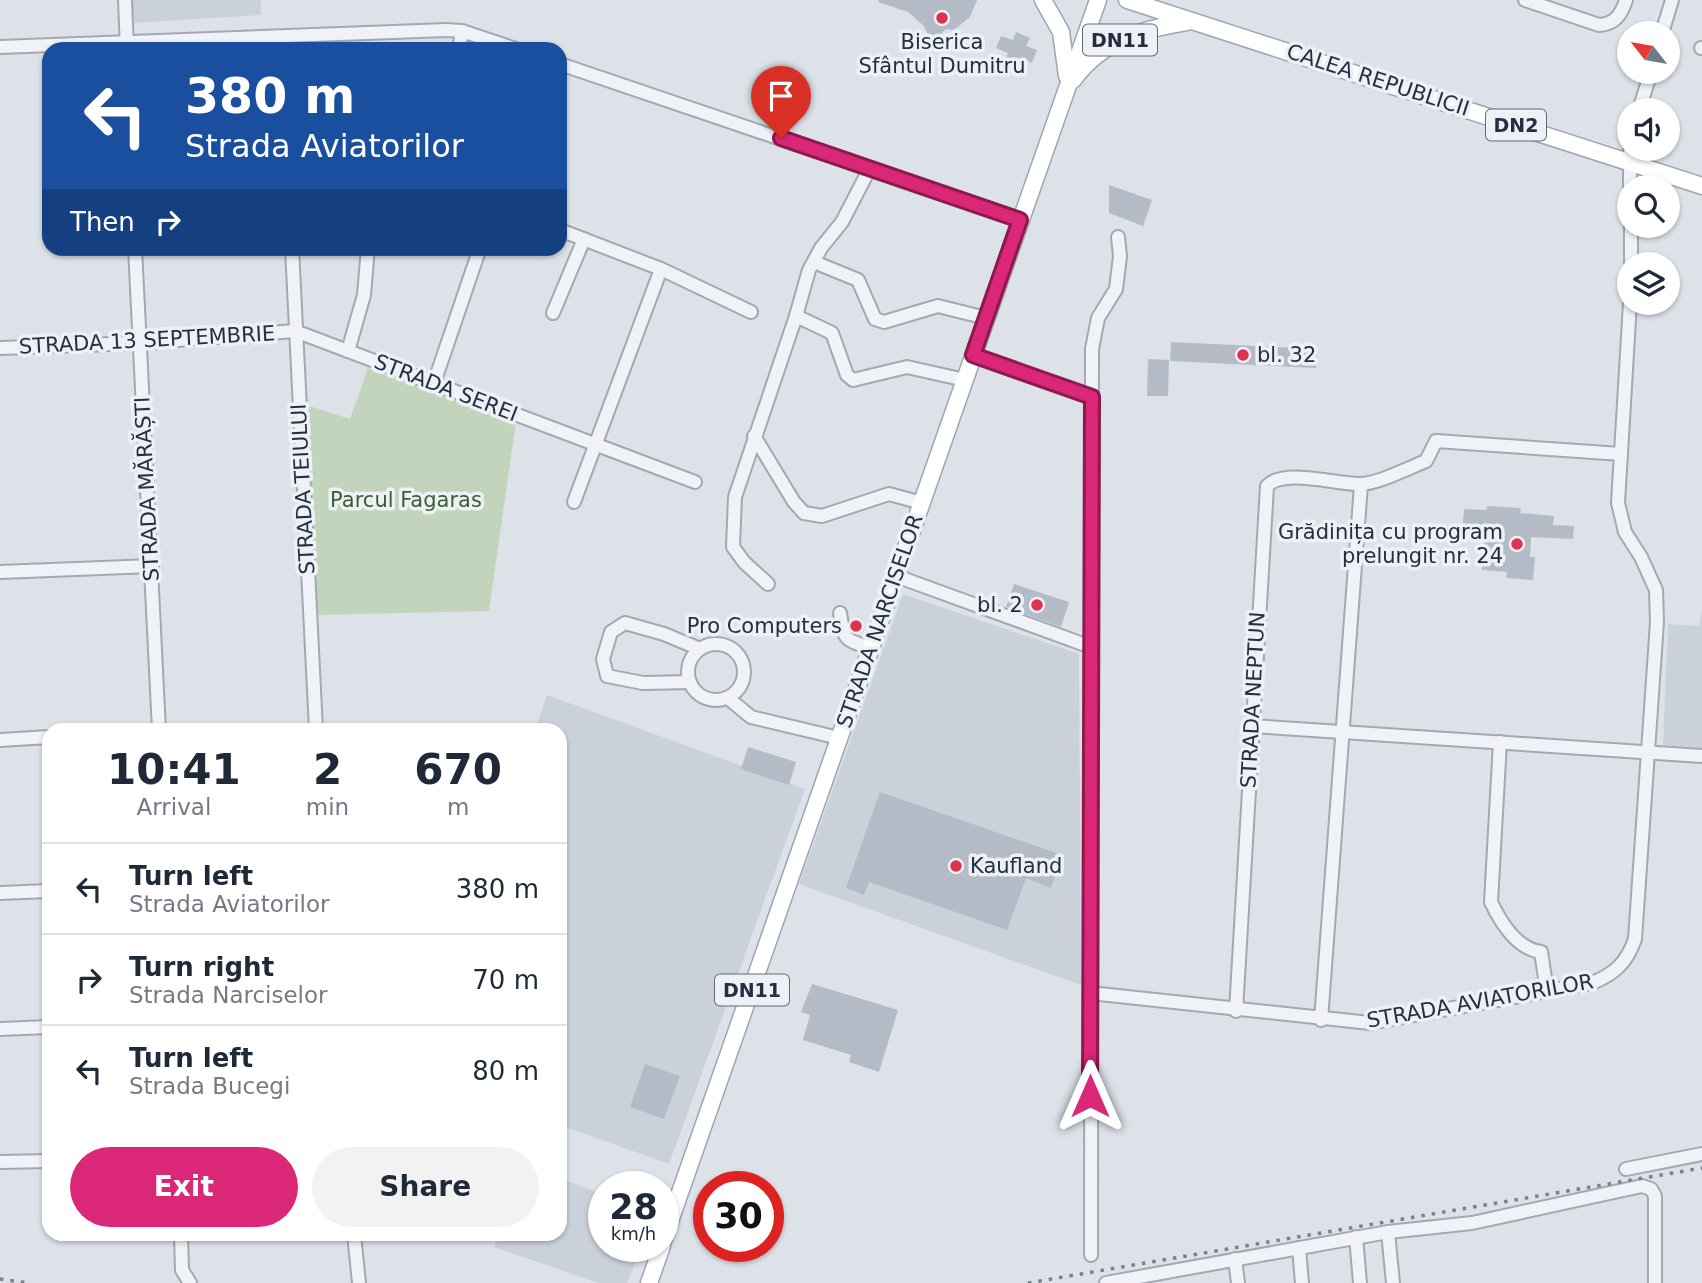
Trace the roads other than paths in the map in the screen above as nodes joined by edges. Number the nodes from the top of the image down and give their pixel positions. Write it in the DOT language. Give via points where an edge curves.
graph roads {
  1 [pos="125,0"];
  2 [pos="1043,0"];
  3 [pos="1098,0"];
  4 [pos="1127,0"];
  5 [pos="1152,0"];
  6 [pos="1525,0"];
  7 [pos="1626,0"];
  8 [pos="1672,0"];
  9 [pos="1173,15"];
  10 [pos="1192,21"];
  11 [pos="1666,21"];
  12 [pos="462,31"];
  13 [pos="127,42"];
  14 [pos="283,42"];
  15 [pos="460,42"];
  16 [pos="495,42"];
  17 [pos="0,47"];
  18 [pos="42,47"];
  19 [pos="567,66"];
  20 [pos="1066,91"];
  21 [pos="1617,151"];
  22 [pos="1644,161"];
  23 [pos="870,168"];
  24 [pos="1702,186"];
  25 [pos="1020,220"];
  26 [pos="567,233"];
  27 [pos="1118,237"];
  28 [pos="584,239"];
  29 [pos="135,256"];
  30 [pos="292,256"];
  31 [pos="367,256"];
  32 [pos="477,256"];
  33 [pos="814,262"];
  34 [pos="661,269"];
  35 [pos="751,312"];
  36 [pos="553,313"];
  37 [pos="1629,315"];
  38 [pos="796,316"];
  39 [pos="986,318"];
  40 [pos="295,331"];
  41 [pos="139,343"];
  42 [pos="0,348"];
  43 [pos="348,351"];
  44 [pos="973,355"];
  45 [pos="965,380"];
  46 [pos="434,383"];
  47 [pos="1092,397"];
  48 [pos="754,436"];
  49 [pos="597,444"];
  50 [pos="1621,454"];
  51 [pos="695,482"];
  52 [pos="1361,485"];
  53 [pos="574,502"];
  54 [pos="922,503"];
  55 [pos="152,566"];
  56 [pos="0,572"];
  57 [pos="896,576"];
  58 [pos="768,584"];
  59 [pos="840,613"];
  60 [pos="871,648"];
  61 [pos="1091,648"];
  62 [pos="701,649"];
  63 [pos="690,682"];
  64 [pos="728,698"];
  65 [pos="159,723"];
  66 [pos="316,723"];
  67 [pos="1252,726"];
  68 [pos="1340,732"];
  69 [pos="42,737"];
  70 [pos="839,738"];
  71 [pos="0,740"];
  72 [pos="1500,742"];
  73 [pos="1649,752"];
  74 [pos="1702,756"];
  75 [pos="42,891"];
  76 [pos="0,893"];
  77 [pos="1547,991"];
  78 [pos="1090,993"];
  79 [pos="1236,1011"];
  80 [pos="1321,1020"];
  81 [pos="42,1027"];
  82 [pos="0,1029"];
  83 [pos="1702,1154"];
  84 [pos="42,1161"];
  85 [pos="0,1162"];
  86 [pos="1626,1168"];
  87 [pos="679,1195"];
  88 [pos="1388,1232"];
  89 [pos="1356,1237"];
  90 [pos="181,1241"];
  91 [pos="355,1241"];
  92 [pos="1299,1248"];
  93 [pos="1091,1255"];
  94 [pos="1235,1259"];
  95 [pos="656,1262"];
  96 [pos="190,1283"];
  97 [pos="359,1283"];
  98 [pos="649,1283"];
  99 [pos="1106,1283"];
  100 [pos="1238,1283"];
  101 [pos="1301,1283"];
  102 [pos="1360,1283"];
  103 [pos="1393,1283"];
  104 [pos="1655,1283"];
  1 -- 13 [label="street"];
  2 -- 20 [label="main road, DN11" via="1061,32"];
  3 -- 20 [label="main road, STRADA NARCISELOR / DN11"];
  4 -- 9 [label="main road, CALEA REPUBLICII / DN2"];
  5 -- 9 [label="main road"];
  6 -- 7 [label="street" via="1599,25 1620,15"];
  8 -- 11 [label="street"];
  9 -- 10 [label="main road, CALEA REPUBLICII / DN2"];
  10 -- 20 [label="main road, DN11" via="1128,35 1090,61"];
  10 -- 21 [label="main road, CALEA REPUBLICII / DN2"];
  12 -- 14 [label="street"];
  12 -- 15 [label="street"];
  12 -- 16 [label="street"];
  17 -- 18 [label="street"];
  19 -- 23 [label="street"];
  20 -- 25 [label="main road, STRADA NARCISELOR / DN11"];
  22 -- 24 [label="main road, CALEA REPUBLICII / DN2"];
  23 -- 25 [label="street"];
  23 -- 33 [label="street" via="842,222"];
  25 -- 39 [label="main road, STRADA NARCISELOR / DN11"];
  26 -- 28 [label="street"];
  27 -- 47 [label="street" via="1116,289 1098,318 1092,349"];
  28 -- 34 [label="street"];
  28 -- 36 [label="street"];
  29 -- 41 [label="street, STRADA MĂRĂȘTI"];
  30 -- 40 [label="street, STRADA TEIULUI"];
  31 -- 43 [label="street" via="364,295"];
  32 -- 46 [label="street"];
  33 -- 38 [label="street"];
  33 -- 39 [label="street" via="858,280 875,319 884,322 937,306"];
  34 -- 35 [label="street"];
  34 -- 49 [label="street"];
  37 -- 50 [label="street, STRADA AVIATORILOR"];
  38 -- 45 [label="street" via="832,333 853,380 907,367"];
  38 -- 48 [label="street"];
  39 -- 44 [label="main road, STRADA NARCISELOR / DN11"];
  40 -- 41 [label="street, STRADA 13 SEPTEMBRIE"];
  40 -- 43 [label="street, STRADA SEREI"];
  40 -- 66 [label="street, STRADA TEIULUI"];
  41 -- 42 [label="street, STRADA 13 SEPTEMBRIE"];
  41 -- 55 [label="street, STRADA MĂRĂȘTI"];
  43 -- 46 [label="street, STRADA SEREI"];
  44 -- 45 [label="main road, STRADA NARCISELOR / DN11"];
  44 -- 47 [label="street"];
  45 -- 54 [label="main road, STRADA NARCISELOR / DN11"];
  46 -- 49 [label="street, STRADA SEREI"];
  47 -- 61 [label="street"];
  48 -- 54 [label="street" via="804,513 822,516 889,494"];
  48 -- 58 [label="street" via="735,497 733,547"];
  49 -- 51 [label="street, STRADA SEREI"];
  49 -- 53 [label="street"];
  50 -- 52 [label="street" via="1436,441 1426,461"];
  50 -- 73 [label="street, STRADA AVIATORILOR" via="1618,503 1656,590"];
  52 -- 67 [label="street, STRADA NEPTUN" via="1276,478 1267,486"];
  52 -- 68 [label="street"];
  54 -- 57 [label="main road, STRADA NARCISELOR / DN11"];
  55 -- 56 [label="street"];
  55 -- 65 [label="street, STRADA MĂRĂȘTI"];
  57 -- 60 [label="main road, STRADA NARCISELOR / DN11"];
  57 -- 61 [label="street"];
  59 -- 60 [label="street" via="843,636"];
  60 -- 70 [label="main road, STRADA NARCISELOR / DN11"];
  61 -- 78 [label="street"];
  62 -- 63 [label="street" via="689,664"];
  62 -- 63 [label="street" via="625,624 611,632 603,659 607,676 643,683"];
  62 -- 64 [label="street" via="719,644 736,651 741,659 741,685"];
  63 -- 64 [label="street" via="701,696 719,701"];
  64 -- 70 [label="street" via="751,717"];
  67 -- 68 [label="street"];
  67 -- 79 [label="street, STRADA NEPTUN"];
  68 -- 72 [label="street"];
  68 -- 80 [label="street"];
  69 -- 71 [label="street"];
  70 -- 87 [label="main road, STRADA NARCISELOR / DN11"];
  72 -- 73 [label="street"];
  72 -- 77 [label="street" via="1491,902 1502,923 1527,950 1541,951"];
  73 -- 74 [label="street"];
  73 -- 77 [label="street, STRADA AVIATORILOR" via="1635,939 1630,954 1608,977"];
  75 -- 76 [label="street"];
  77 -- 80 [label="street, STRADA AVIATORILOR" via="1370,1023"];
  78 -- 79 [label="street"];
  78 -- 93 [label="street"];
  79 -- 80 [label="street"];
  81 -- 82 [label="street"];
  83 -- 86 [label="street"];
  84 -- 85 [label="street"];
  88 -- 89 [label="street"];
  88 -- 103 [label="street"];
  88 -- 104 [label="street" via="1472,1223 1643,1186 1655,1196"];
  89 -- 92 [label="street"];
  89 -- 102 [label="street"];
  90 -- 96 [label="street" via="183,1270"];
  91 -- 97 [label="street"];
  92 -- 94 [label="street"];
  92 -- 101 [label="street"];
  94 -- 99 [label="street"];
  94 -- 100 [label="street"];
  95 -- 98 [label="main road, STRADA NARCISELOR / DN11"];
}
